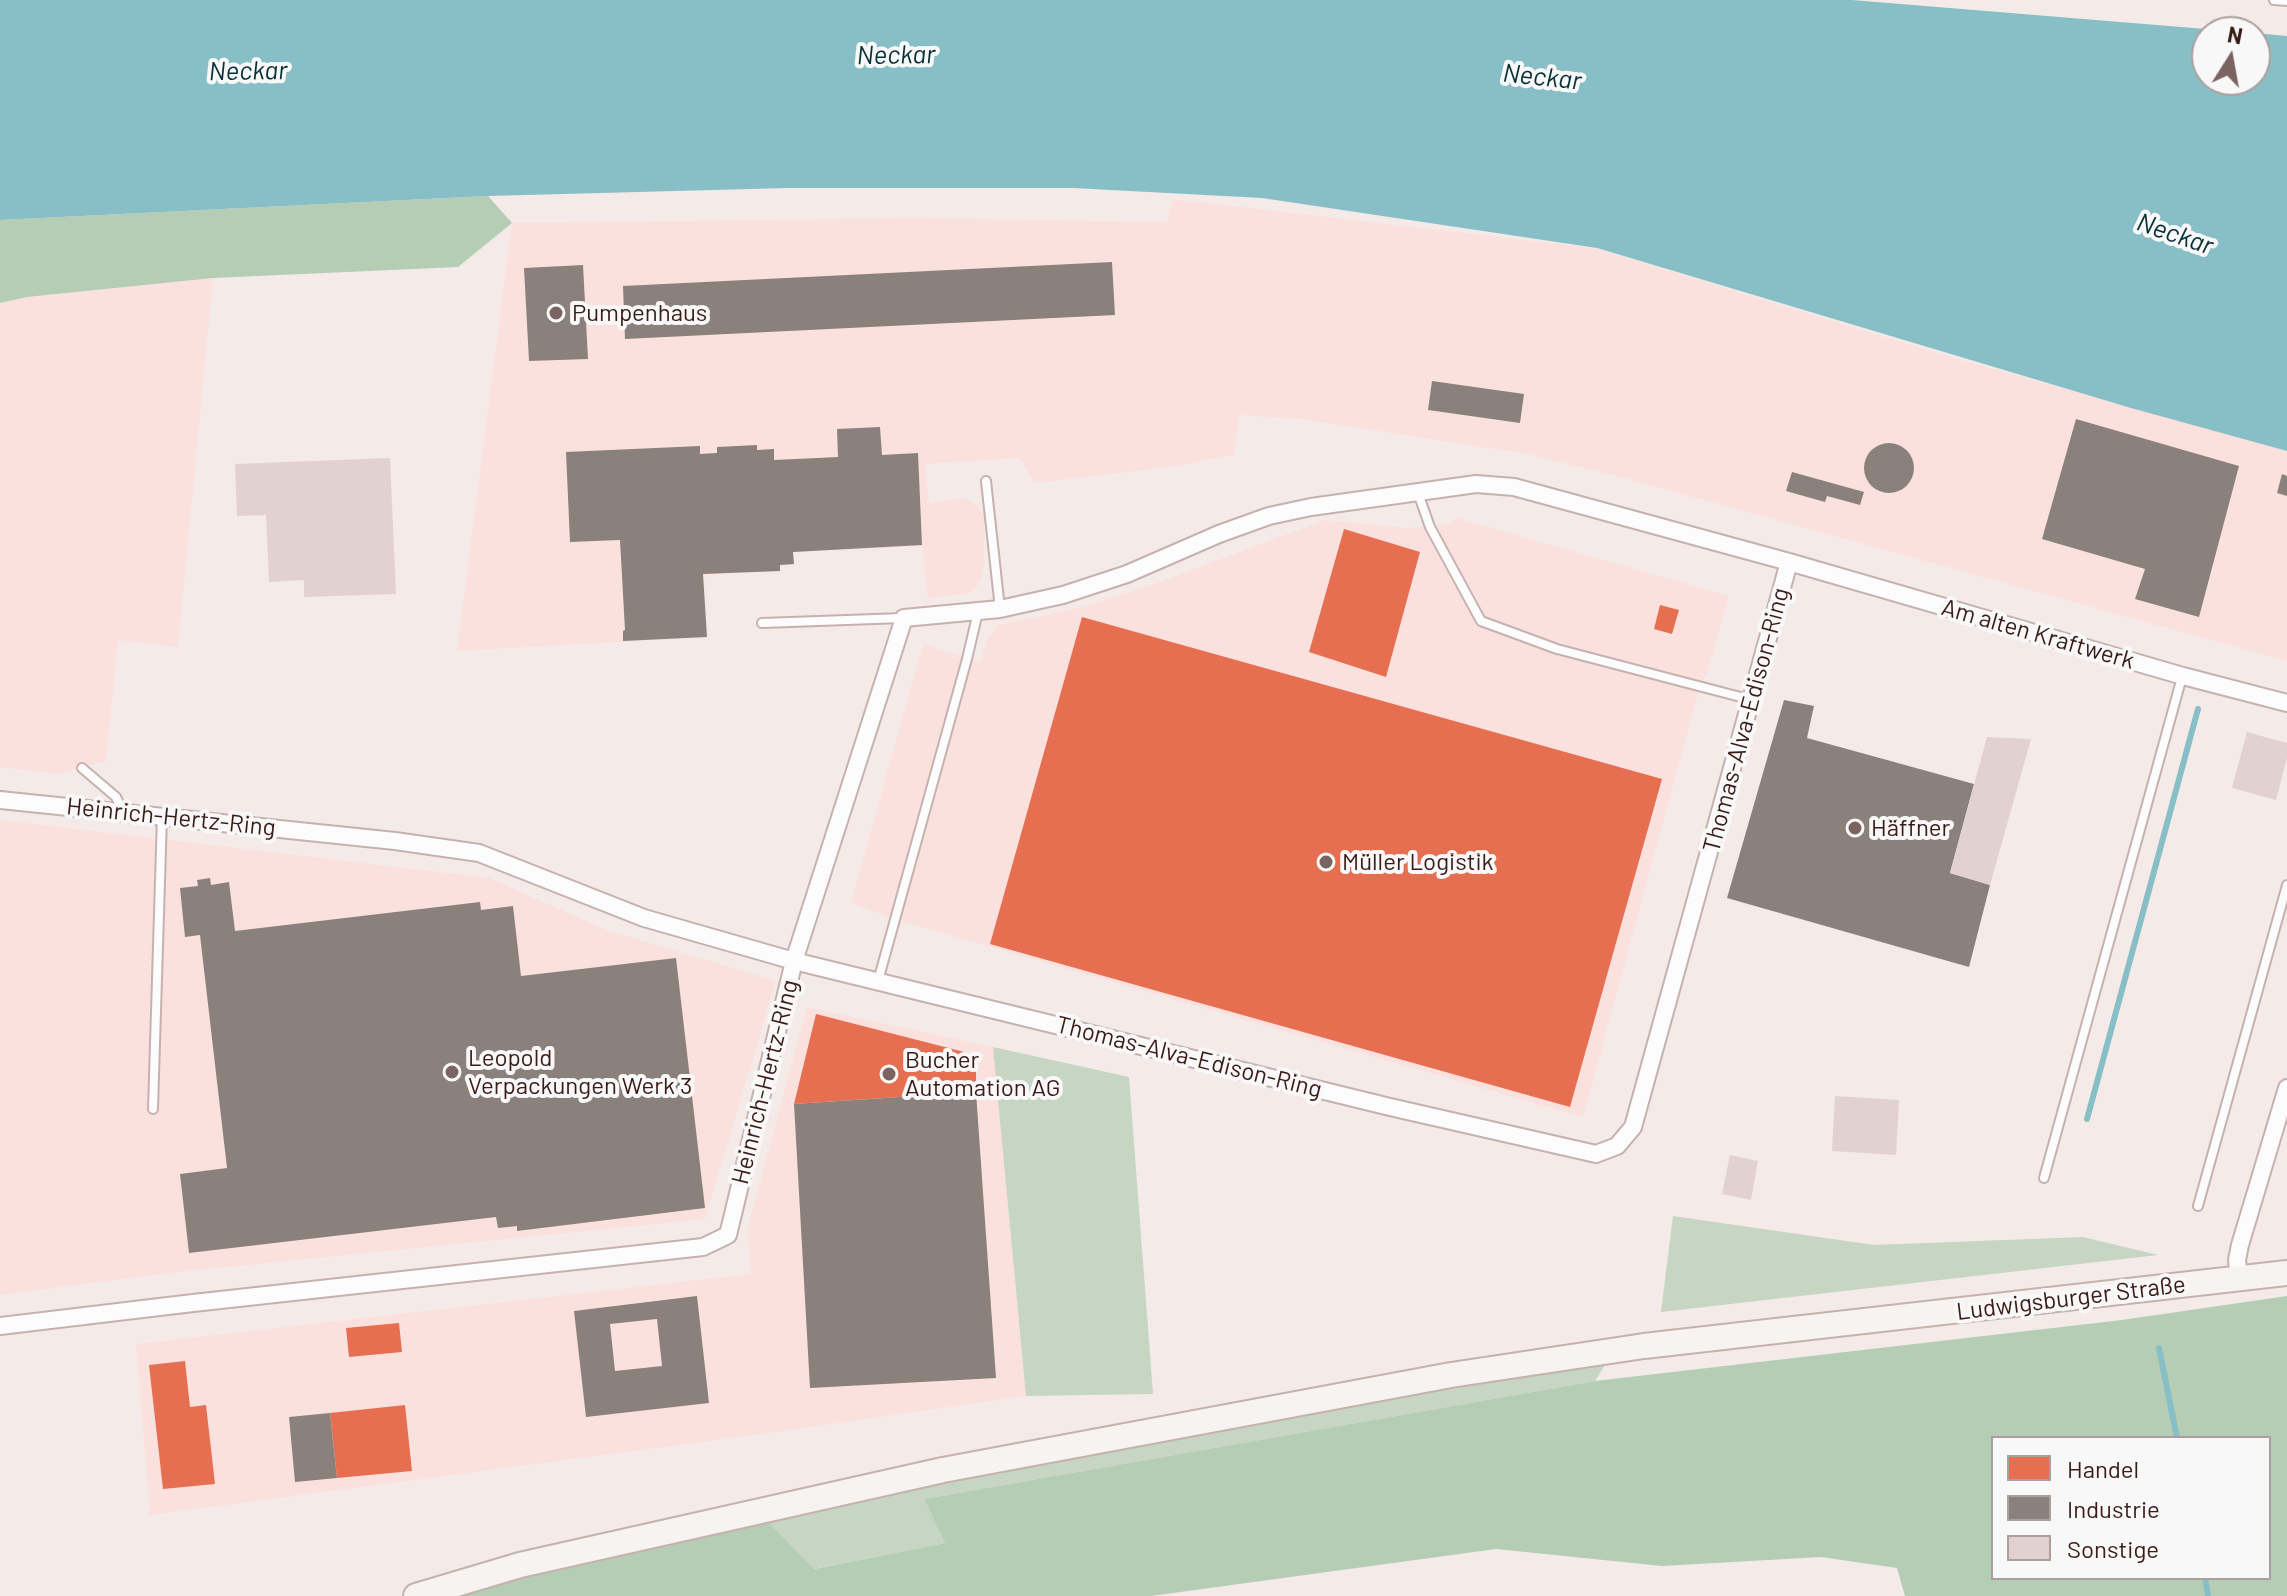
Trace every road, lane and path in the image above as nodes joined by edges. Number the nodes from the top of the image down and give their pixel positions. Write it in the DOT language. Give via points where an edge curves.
graph roads {
  1 [pos="2274,0"];
  2 [pos="2287,1"];
  3 [pos="986,481"];
  4 [pos="1418,492"];
  5 [pos="1789,562"];
  6 [pos="1000,609"];
  7 [pos="978,612"];
  8 [pos="904,618"];
  9 [pos="762,623"];
  10 [pos="2183,676"];
  11 [pos="1752,700"];
  12 [pos="2287,703"];
  13 [pos="82,768"];
  14 [pos="0,800"];
  15 [pos="123,812"];
  16 [pos="162,816"];
  17 [pos="2287,885"];
  18 [pos="794,961"];
  19 [pos="878,981"];
  20 [pos="2287,1088"];
  21 [pos="153,1109"];
  22 [pos="2044,1178"];
  23 [pos="2198,1206"];
  24 [pos="2287,1273"];
  25 [pos="2239,1279"];
  26 [pos="0,1326"];
  27 [pos="416,1596"];
  1 -- 2 [label="lane"];
  3 -- 6 [label="lane"];
  4 -- 5 [label="street, Thomas-Alva-Edison-Ring" via="1476,484 1514,487"];
  4 -- 6 [label="street, Thomas-Alva-Edison-Ring" via="1269,516 1127,574"];
  4 -- 11 [label="lane" via="1430,527 1481,621 1557,649"];
  5 -- 10 [label="street, Am alten Kraftwerk"];
  5 -- 11 [label="street, Thomas-Alva-Edison-Ring"];
  6 -- 7 [label="street, Thomas-Alva-Edison-Ring"];
  7 -- 8 [label="street, Thomas-Alva-Edison-Ring"];
  7 -- 19 [label="lane"];
  8 -- 9 [label="lane"];
  8 -- 18 [label="street"];
  10 -- 12 [label="street, Am alten Kraftwerk"];
  10 -- 22 [label="lane"];
  11 -- 19 [label="street, Thomas-Alva-Edison-Ring" via="1633,1127 1617,1146 1596,1154"];
  13 -- 15 [label="lane" via="116,797"];
  14 -- 15 [label="street, Heinrich-Hertz-Ring"];
  15 -- 16 [label="street, Heinrich-Hertz-Ring"];
  16 -- 18 [label="street, Heinrich-Hertz-Ring" via="479,853 644,918"];
  16 -- 21 [label="lane"];
  17 -- 23 [label="lane"];
  18 -- 19 [label="street, Thomas-Alva-Edison-Ring"];
  18 -- 26 [label="street, Heinrich-Hertz-Ring" via="728,1235 703,1247"];
  20 -- 25 [label="street" via="2240,1245"];
  24 -- 25 [label="main road, Ludwigsburger Straße"];
  25 -- 27 [label="main road, Ludwigsburger Straße" via="1644,1346 1451,1375 984,1462 520,1565"];
}
